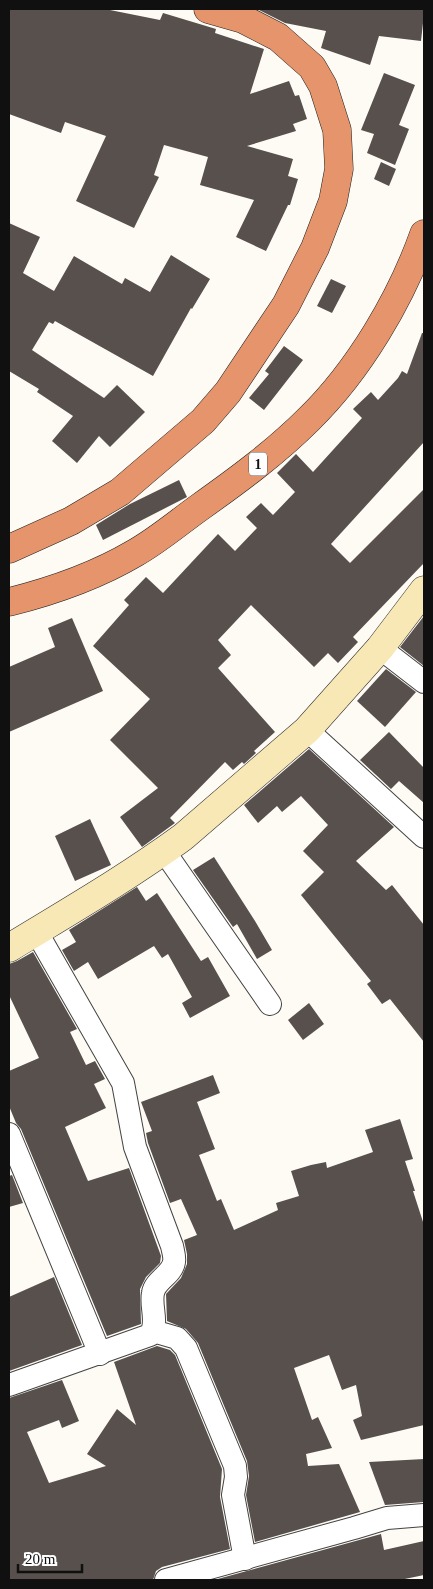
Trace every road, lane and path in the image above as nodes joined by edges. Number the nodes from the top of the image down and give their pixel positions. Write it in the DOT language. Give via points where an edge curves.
graph roads {
  1 [pos="208,9"];
  2 [pos="424,234"];
  3 [pos="9,549"];
  4 [pos="421,598"];
  5 [pos="9,602"];
  6 [pos="380,648"];
  7 [pos="424,682"];
  8 [pos="307,730"];
  9 [pos="424,837"];
  10 [pos="164,851"];
  11 [pos="36,932"];
  12 [pos="9,948"];
  13 [pos="270,1004"];
  14 [pos="9,1134"];
  15 [pos="153,1331"];
  16 [pos="100,1354"];
  17 [pos="9,1385"];
  18 [pos="424,1515"];
  19 [pos="245,1559"];
  20 [pos="166,1580"];
  1 -- 3 [label="highway" via="243,18 278,37 312,67 323,86 337,130 339,169 333,201 315,248 286,305 228,392 203,421 120,492 71,521"];
  2 -- 5 [label="highway, 1" via="398,294 371,340 342,382 310,419 268,456 137,552 98,573"];
  4 -- 6 [label="street"];
  6 -- 7 [label="street"];
  6 -- 8 [label="street"];
  8 -- 9 [label="street"];
  8 -- 10 [label="street"];
  10 -- 11 [label="street"];
  10 -- 13 [label="street"];
  11 -- 12 [label="street"];
  11 -- 15 [label="street" via="123,1083 136,1147 172,1246 174,1262 153,1292"];
  14 -- 16 [label="street"];
  15 -- 16 [label="street" via="147,1337"];
  15 -- 19 [label="street" via="177,1338 186,1348 235,1466 233,1495"];
  16 -- 17 [label="street"];
  18 -- 19 [label="street" via="387,1518"];
  19 -- 20 [label="street"];
}
